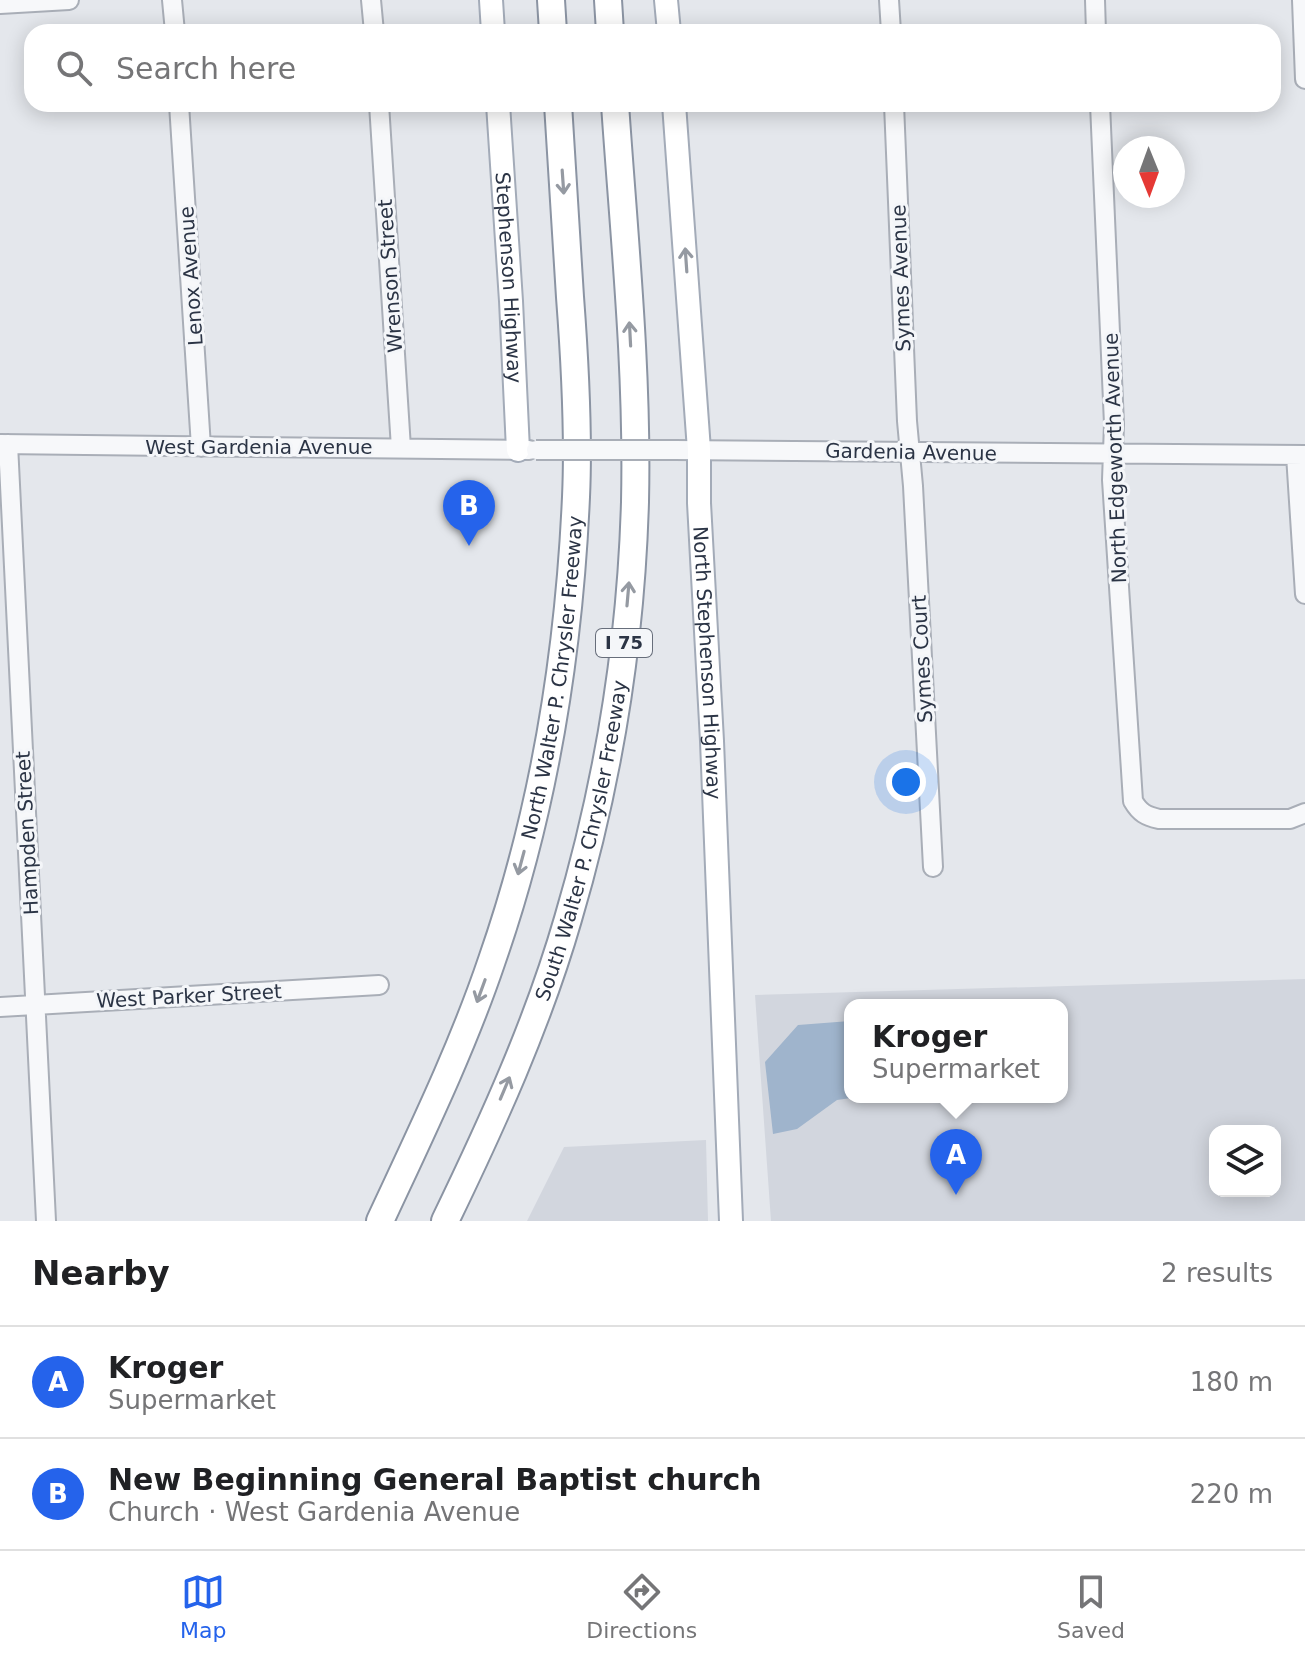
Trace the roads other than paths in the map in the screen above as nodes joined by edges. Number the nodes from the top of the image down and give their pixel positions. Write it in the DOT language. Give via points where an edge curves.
graph roads {
  1 [pos="69,0"];
  2 [pos="172,0"];
  3 [pos="371,0"];
  4 [pos="491,0"];
  5 [pos="551,0"];
  6 [pos="608,0"];
  7 [pos="666,0"];
  8 [pos="889,0"];
  9 [pos="1095,0"];
  10 [pos="1302,0"];
  11 [pos="0,4"];
  12 [pos="174,24"];
  13 [pos="373,24"];
  14 [pos="492,24"];
  15 [pos="552,24"];
  16 [pos="610,24"];
  17 [pos="668,24"];
  18 [pos="890,24"];
  19 [pos="1096,24"];
  20 [pos="1305,79"];
  21 [pos="180,112"];
  22 [pos="380,112"];
  23 [pos="499,112"];
  24 [pos="559,112"];
  25 [pos="616,112"];
  26 [pos="675,112"];
  27 [pos="894,112"];
  28 [pos="1100,112"];
  29 [pos="4,444"];
  30 [pos="201,447"];
  31 [pos="401,448"];
  32 [pos="527,450"];
  33 [pos="699,450"];
  34 [pos="911,452"];
  35 [pos="1114,454"];
  36 [pos="1300,455"];
  37 [pos="1305,594"];
  38 [pos="1305,813"];
  39 [pos="933,867"];
  40 [pos="379,985"];
  41 [pos="35,1005"];
  42 [pos="0,1007"];
  43 [pos="420,1136"];
  44 [pos="475,1160"];
  45 [pos="46,1221"];
  46 [pos="361,1221"];
  47 [pos="380,1221"];
  48 [pos="445,1221"];
  49 [pos="452,1221"];
  50 [pos="731,1221"];
  1 -- 11 [label="street"];
  2 -- 12 [label="street"];
  3 -- 13 [label="street"];
  4 -- 14 [label="main road"];
  5 -- 15 [label="highway"];
  6 -- 16 [label="highway"];
  7 -- 17 [label="main road"];
  8 -- 18 [label="street"];
  9 -- 19 [label="street"];
  10 -- 20 [label="street"];
  21 -- 30 [label="street, Lenox Avenue"];
  22 -- 31 [label="street, Wrenson Street"];
  23 -- 32 [label="main road, Stephenson Highway"];
  24 -- 43 [label="highway, North Walter P. Chrysler Freeway, one-way" via="577,444 564,646 545,766 506,917 477,1002"];
  44 -- 25 [label="highway, South Walter P. Chrysler Freeway / I 75, one-way" via="568,923 602,790 621,664 635,447"];
  33 -- 26 [label="main road, North Stephenson Highway, one-way"];
  27 -- 34 [label="street, Symes Avenue"];
  28 -- 35 [label="street, North Edgeworth Avenue"];
  29 -- 30 [label="street, West Gardenia Avenue"];
  29 -- 41 [label="street, Hampden Street"];
  30 -- 31 [label="street, West Gardenia Avenue"];
  31 -- 32 [label="street, West Gardenia Avenue"];
  32 -- 33 [label="street, Gardenia Avenue, bridge"];
  33 -- 34 [label="street, Gardenia Avenue"];
  33 -- 50 [label="main road, North Stephenson Highway"];
  34 -- 35 [label="street, Gardenia Avenue"];
  34 -- 39 [label="street, Symes Court"];
  35 -- 36 [label="street, Gardenia Avenue"];
  35 -- 38 [label="street, North Edgeworth Avenue" via="1133,801 1138,811 1159,819 1290,819"];
  36 -- 37 [label="street"];
  40 -- 41 [label="street, West Parker Street"];
  41 -- 42 [label="street, West Parker Street"];
  41 -- 45 [label="street, Hampden Street"];
  43 -- 46 [label="highway"];
  43 -- 47 [label="highway, North Walter P. Chrysler Freeway"];
  44 -- 48 [label="highway, South Walter P. Chrysler Freeway / I 75"];
  44 -- 49 [label="highway"];
}
